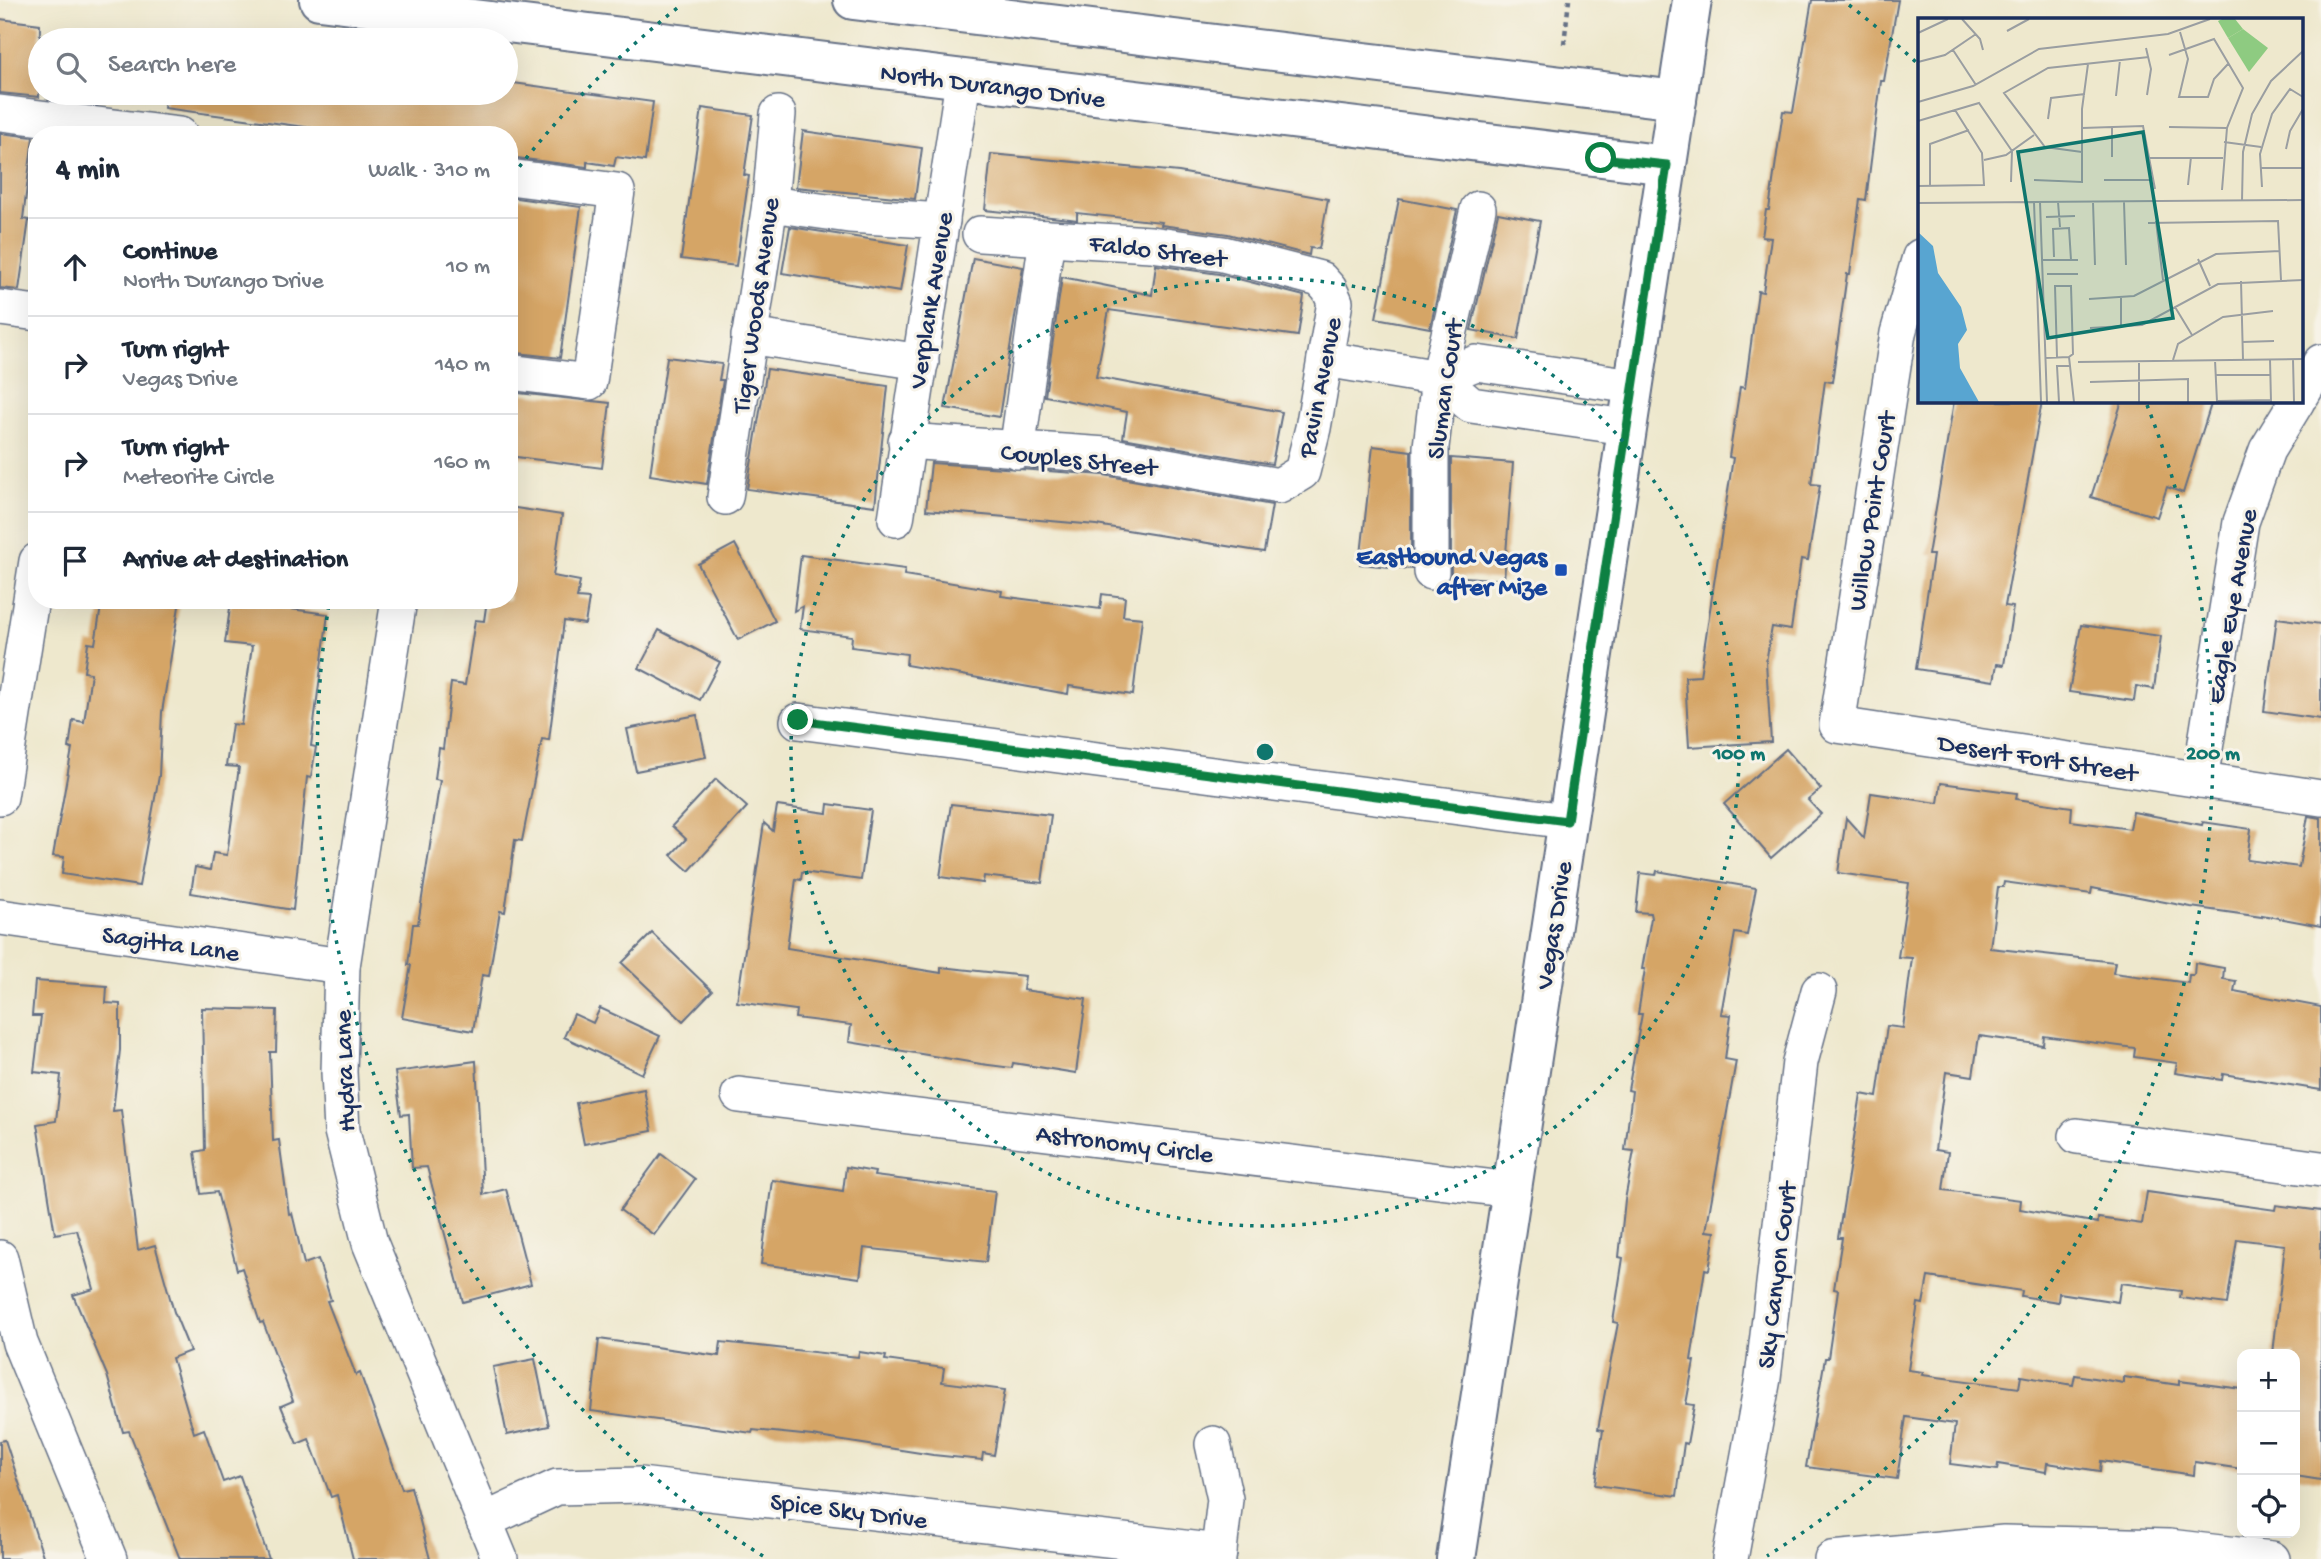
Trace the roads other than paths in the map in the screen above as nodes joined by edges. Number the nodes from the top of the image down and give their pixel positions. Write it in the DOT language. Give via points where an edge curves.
graph roads {
  1 [pos="318,0"];
  2 [pos="853,0"];
  3 [pos="1692,0"];
  4 [pos="436,7"];
  5 [pos="963,81"];
  6 [pos="1677,100"];
  7 [pos="0,113"];
  8 [pos="778,114"];
  9 [pos="106,126"];
  10 [pos="1667,165"];
  11 [pos="518,178"];
  12 [pos="770,204"];
  13 [pos="1478,209"];
  14 [pos="942,221"];
  15 [pos="980,234"];
  16 [pos="1047,238"];
  17 [pos="1918,264"];
  18 [pos="1329,289"];
  19 [pos="0,309"];
  20 [pos="28,312"];
  21 [pos="749,336"];
  22 [pos="1325,359"];
  23 [pos="922,362"];
  24 [pos="2321,362"];
  25 [pos="518,373"];
  26 [pos="1439,378"];
  27 [pos="1633,386"];
  28 [pos="2304,391"];
  29 [pos="2296,402"];
  30 [pos="1626,427"];
  31 [pos="906,442"];
  32 [pos="1017,451"];
  33 [pos="1292,481"];
  34 [pos="725,497"];
  35 [pos="896,519"];
  36 [pos="1431,572"];
  37 [pos="29,609"];
  38 [pos="398,609"];
  39 [pos="798,720"];
  40 [pos="1837,725"];
  41 [pos="2200,780"];
  42 [pos="0,797"];
  43 [pos="2321,798"];
  44 [pos="1567,821"];
  45 [pos="0,917"];
  46 [pos="342,966"];
  47 [pos="1819,991"];
  48 [pos="739,1095"];
  49 [pos="2077,1136"];
  50 [pos="2321,1169"];
  51 [pos="1512,1190"];
  52 [pos="0,1258"];
  53 [pos="1213,1444"];
  54 [pos="484,1521"];
  55 [pos="2003,1551"];
  56 [pos="1218,1555"];
  57 [pos="109,1559"];
  58 [pos="500,1559"];
  59 [pos="1456,1559"];
  60 [pos="1730,1559"];
  61 [pos="1832,1559"];
  62 [pos="2272,1559"];
  1 -- 4 [label="main road, North Durango Drive"];
  2 -- 6 [label="main road"];
  3 -- 6 [label="main road, Vegas Drive"];
  4 -- 5 [label="main road, North Durango Drive"];
  5 -- 10 [label="main road, North Durango Drive"];
  5 -- 14 [label="street, Verplank Avenue"];
  6 -- 10 [label="main road, Vegas Drive"];
  7 -- 9 [label="street"];
  8 -- 12 [label="street, Tiger Woods Avenue"];
  10 -- 27 [label="main road, Vegas Drive"];
  11 -- 25 [label="street" via="617,191 589,382"];
  12 -- 14 [label="street"];
  12 -- 21 [label="street, Tiger Woods Avenue"];
  13 -- 26 [label="street, Sluman Court"];
  14 -- 23 [label="street, Verplank Avenue"];
  15 -- 16 [label="street, Faldo Street"];
  16 -- 18 [label="street, Faldo Street" via="1223,254 1320,279"];
  16 -- 32 [label="street"];
  17 -- 40 [label="street, Willow Point Court" via="1898,333"];
  18 -- 22 [label="street, Pavin Avenue" via="1335,302"];
  19 -- 20 [label="street"];
  21 -- 23 [label="street"];
  21 -- 34 [label="street, Tiger Woods Avenue"];
  22 -- 26 [label="street"];
  22 -- 33 [label="street, Pavin Avenue" via="1301,472"];
  23 -- 31 [label="street, Verplank Avenue"];
  24 -- 28 [label="street"];
  26 -- 27 [label="street" via="1476,363"];
  26 -- 30 [label="street" via="1471,405"];
  26 -- 36 [label="street, Sluman Court" via="1431,447"];
  27 -- 30 [label="main road, Vegas Drive"];
  29 -- 41 [label="street, Eagle Eye Avenue" via="2267,450 2241,522"];
  30 -- 44 [label="main road, Vegas Drive"];
  31 -- 32 [label="street, Couples Street"];
  31 -- 35 [label="street, Verplank Avenue"];
  32 -- 33 [label="street, Couples Street" via="1106,456 1279,486"];
  37 -- 42 [label="street"];
  38 -- 46 [label="street, Hydra Lane"];
  39 -- 44 [label="street"];
  40 -- 41 [label="street, Desert Fort Street"];
  41 -- 43 [label="street, Desert Fort Street"];
  44 -- 51 [label="main road, Vegas Drive"];
  45 -- 46 [label="street, Sagitta Lane"];
  46 -- 54 [label="street, Hydra Lane" via="342,1131 370,1243"];
  47 -- 60 [label="street, Sky Canyon Court" via="1800,1062 1763,1378"];
  48 -- 51 [label="street, Astronomy Circle"];
  49 -- 50 [label="street"];
  51 -- 59 [label="main road, Vegas Drive"];
  52 -- 57 [label="street" via="20,1343"];
  53 -- 56 [label="street" via="1225,1499"];
  54 -- 56 [label="street, Spice Sky Drive" via="557,1487 640,1485"];
  54 -- 58 [label="street, Hydra Lane"];
  55 -- 61 [label="street"];
  55 -- 62 [label="street" via="2169,1547"];
}
